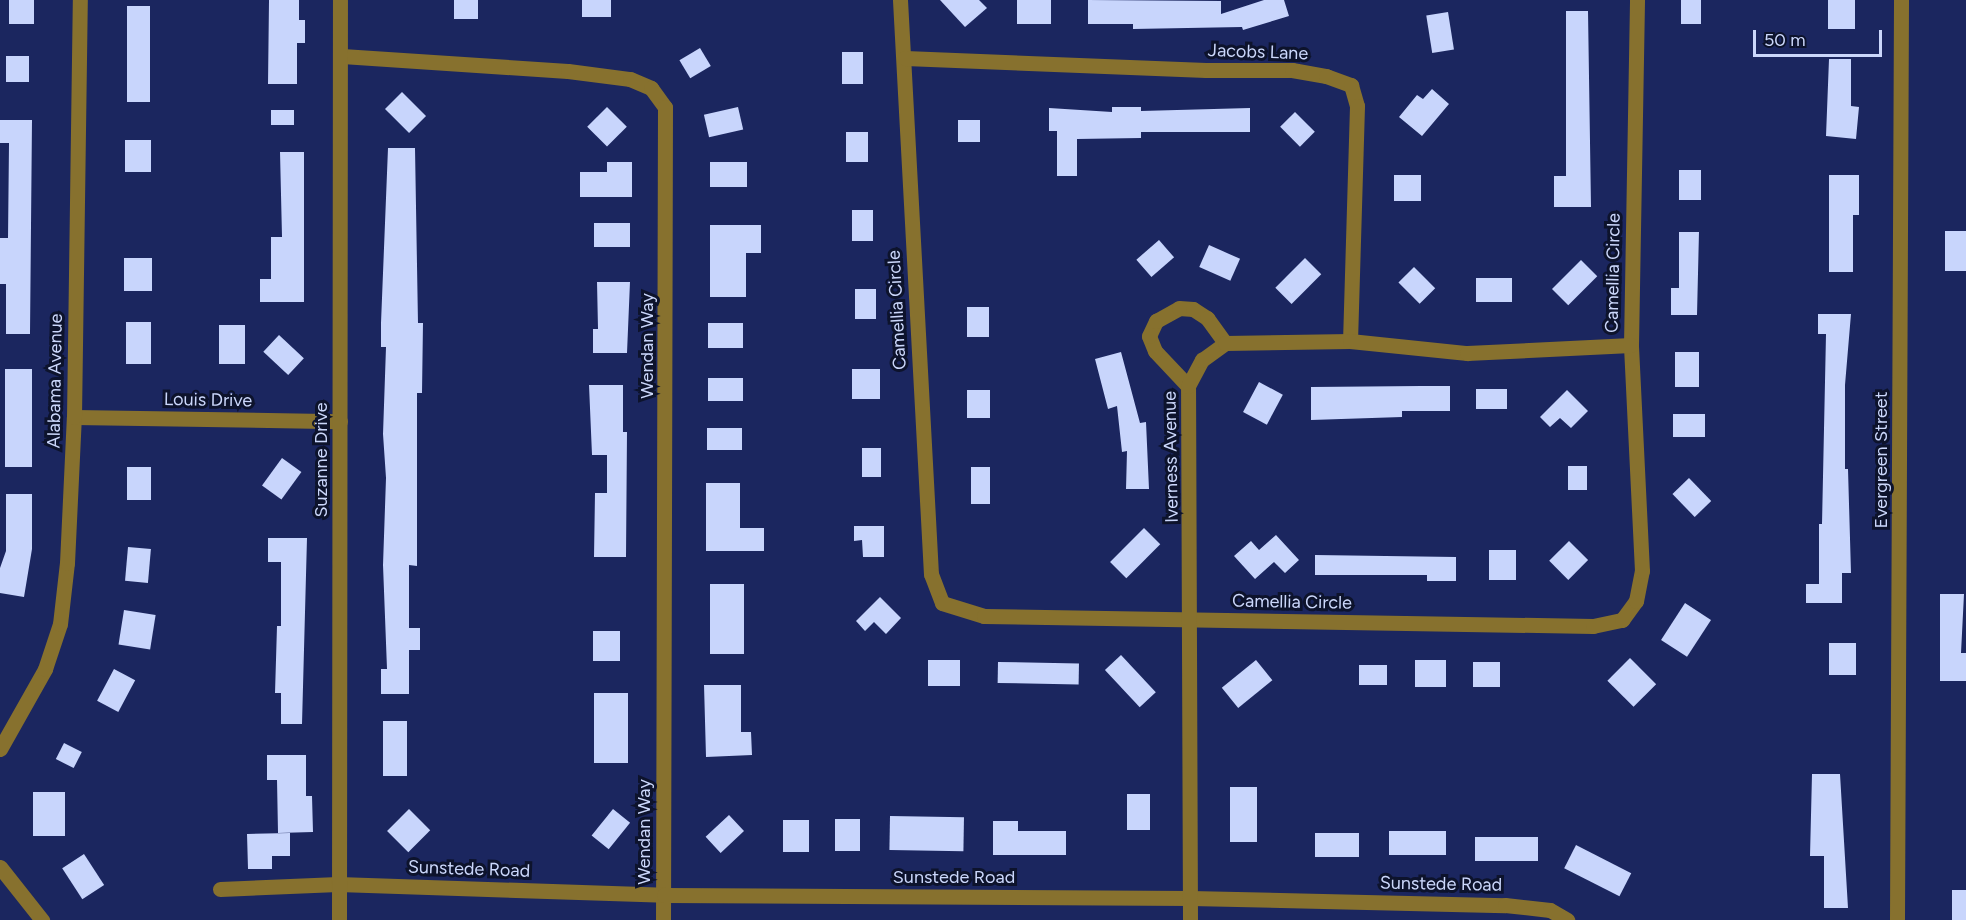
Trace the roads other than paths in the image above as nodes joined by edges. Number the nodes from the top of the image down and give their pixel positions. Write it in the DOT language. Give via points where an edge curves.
graph roads {
  1 [pos="80,0"];
  2 [pos="340,0"];
  3 [pos="900,0"];
  4 [pos="1637,0"];
  5 [pos="1901,0"];
  6 [pos="342,56"];
  7 [pos="904,58"];
  8 [pos="1350,342"];
  9 [pos="1225,343"];
  10 [pos="1631,345"];
  11 [pos="1188,386"];
  12 [pos="74,417"];
  13 [pos="340,421"];
  14 [pos="1192,620"];
  15 [pos="0,749"];
  16 [pos="0,867"];
  17 [pos="338,884"];
  18 [pos="220,889"];
  19 [pos="664,895"];
  20 [pos="1190,898"];
  21 [pos="42,920"];
  22 [pos="339,920"];
  23 [pos="663,920"];
  24 [pos="1190,920"];
  25 [pos="1567,920"];
  26 [pos="1897,920"];
  1 -- 12 [label="street, Alabama Avenue"];
  2 -- 6 [label="street, Suzanne Drive"];
  3 -- 7 [label="street, Camellia Circle"];
  4 -- 10 [label="street, Camellia Circle"];
  5 -- 26 [label="street, Evergreen Street"];
  6 -- 13 [label="street, Suzanne Drive"];
  6 -- 19 [label="street, Wendan Way" via="568,71 630,79 651,88 665,107"];
  7 -- 8 [label="street, Jacobs Lane" via="1292,70 1351,85 1356,106"];
  7 -- 14 [label="street, Camellia Circle" via="931,574 942,603 984,616"];
  8 -- 9 [label="street"];
  8 -- 10 [label="street" via="1467,353"];
  9 -- 11 [label="street, Iverness Avenue" via="1202,360"];
  9 -- 11 [label="street" via="1207,318 1193,309 1179,308 1156,321 1149,336 1155,351"];
  10 -- 14 [label="street, Camellia Circle" via="1642,571 1636,601 1622,620 1593,626"];
  11 -- 14 [label="street, Iverness Avenue"];
  12 -- 13 [label="street, Louis Drive"];
  12 -- 15 [label="street, Alabama Avenue" via="60,624 45,669"];
  13 -- 17 [label="street, Suzanne Drive"];
  14 -- 20 [label="street, Iverness Avenue"];
  16 -- 21 [label="street"];
  17 -- 18 [label="street, Sunstede Road"];
  17 -- 19 [label="street, Sunstede Road"];
  17 -- 22 [label="street, Suzanne Drive"];
  19 -- 20 [label="street, Sunstede Road"];
  19 -- 23 [label="street, Wendan Way"];
  20 -- 24 [label="street, Iverness Avenue"];
  20 -- 25 [label="street, Sunstede Road" via="1505,905 1550,910"];
}
